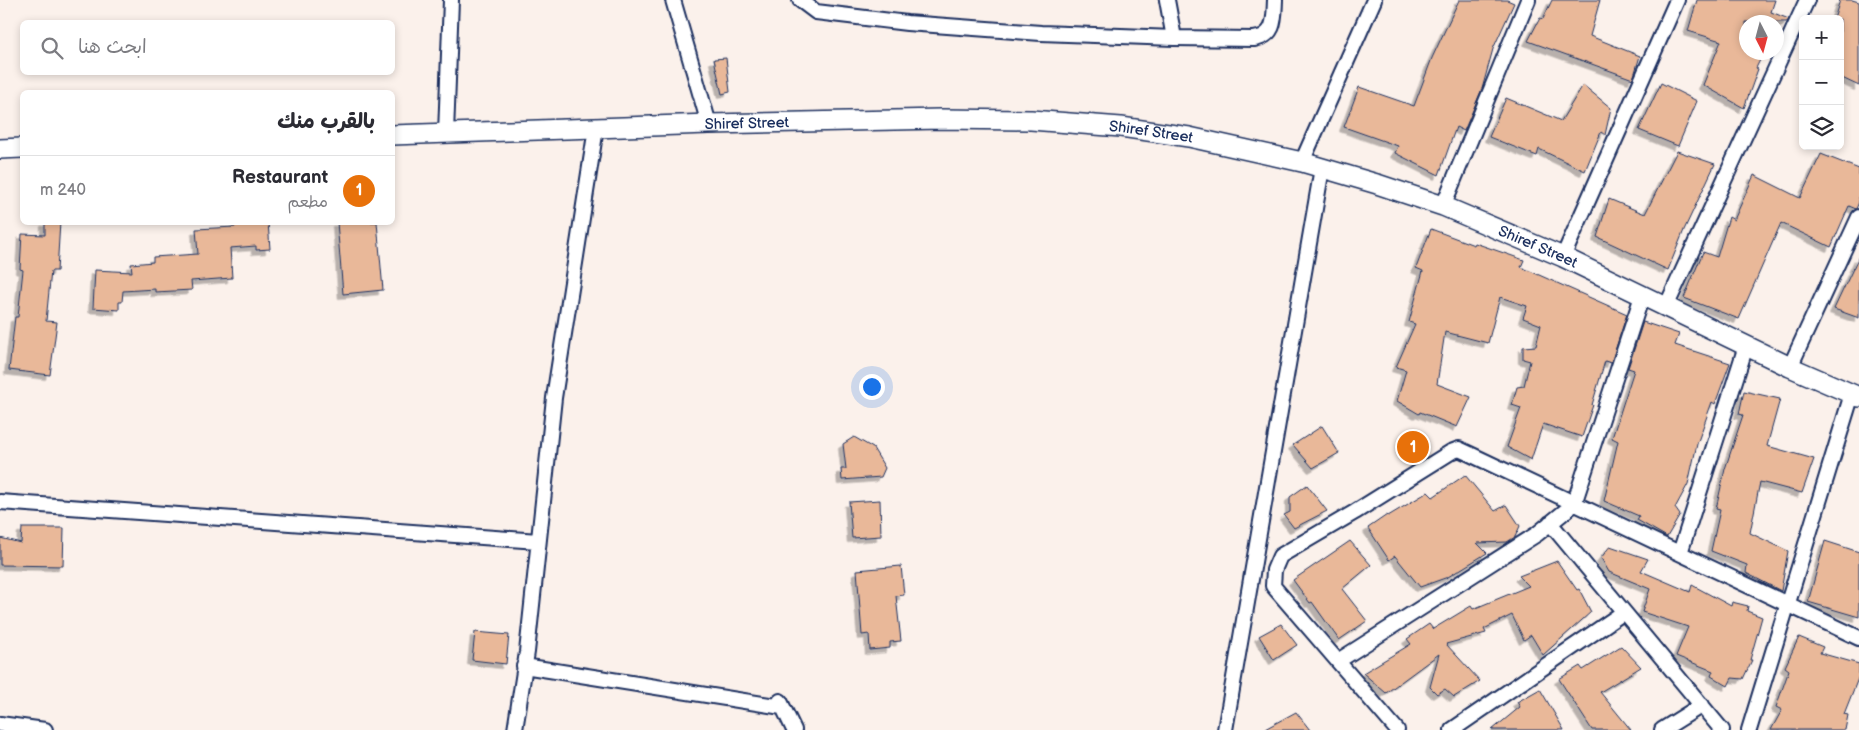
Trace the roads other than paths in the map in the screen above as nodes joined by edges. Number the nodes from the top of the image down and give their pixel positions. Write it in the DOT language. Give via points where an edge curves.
graph roads {
  1 [pos="451,0"];
  2 [pos="673,0"];
  3 [pos="800,0"];
  4 [pos="1167,0"];
  5 [pos="1275,0"];
  6 [pos="1374,0"];
  7 [pos="1528,0"];
  8 [pos="1677,0"];
  9 [pos="1807,0"];
  10 [pos="1174,38"];
  11 [pos="709,124"];
  12 [pos="596,128"];
  13 [pos="446,133"];
  14 [pos="395,135"];
  15 [pos="20,148"];
  16 [pos="0,149"];
  17 [pos="1302,162"];
  18 [pos="1322,168"];
  19 [pos="1443,206"];
  20 [pos="1859,217"];
  21 [pos="1563,257"];
  22 [pos="1642,296"];
  23 [pos="1666,307"];
  24 [pos="1746,346"];
  25 [pos="1790,367"];
  26 [pos="1855,396"];
  27 [pos="0,502"];
  28 [pos="1574,504"];
  29 [pos="1550,523"];
  30 [pos="538,541"];
  31 [pos="1680,553"];
  32 [pos="1789,605"];
  33 [pos="1624,612"];
  34 [pos="1859,638"];
  35 [pos="1338,661"];
  36 [pos="524,666"];
  37 [pos="1702,705"];
  38 [pos="0,724"];
  39 [pos="45,730"];
  40 [pos="515,730"];
  41 [pos="794,730"];
  42 [pos="1225,730"];
  43 [pos="1397,730"];
  44 [pos="1452,730"];
  45 [pos="1662,730"];
  46 [pos="1722,730"];
  47 [pos="1749,730"];
  1 -- 13 [label="street"];
  2 -- 11 [label="street"];
  3 -- 10 [label="street" via="816,12 907,23"];
  4 -- 10 [label="street"];
  5 -- 10 [label="street" via="1274,23 1262,38"];
  6 -- 17 [label="street"];
  7 -- 19 [label="street"];
  8 -- 21 [label="street"];
  9 -- 23 [label="street"];
  11 -- 12 [label="main road, Shiref Street"];
  11 -- 17 [label="main road, Shiref Street" via="1031,120 1121,127 1189,137"];
  12 -- 13 [label="main road, Shiref Street"];
  12 -- 30 [label="street" via="554,398"];
  13 -- 14 [label="main road, Shiref Street"];
  15 -- 16 [label="main road"];
  17 -- 18 [label="main road, Shiref Street"];
  18 -- 19 [label="main road, Shiref Street"];
  18 -- 42 [label="street"];
  19 -- 21 [label="main road, Shiref Street"];
  20 -- 25 [label="street"];
  21 -- 22 [label="main road, Shiref Street"];
  22 -- 23 [label="main road, Shiref Street"];
  22 -- 28 [label="street"];
  23 -- 24 [label="main road, Shiref Street"];
  24 -- 25 [label="main road, Shiref Street"];
  24 -- 31 [label="street"];
  25 -- 26 [label="main road, Shiref Street"];
  26 -- 32 [label="street"];
  27 -- 30 [label="street"];
  28 -- 29 [label="street"];
  28 -- 31 [label="street"];
  28 -- 35 [label="street" via="1456,450 1280,556 1274,570 1273,586"];
  29 -- 33 [label="street"];
  29 -- 35 [label="street" via="1538,534"];
  30 -- 36 [label="street"];
  31 -- 32 [label="street"];
  32 -- 34 [label="street"];
  32 -- 47 [label="street"];
  33 -- 37 [label="street"];
  33 -- 44 [label="street"];
  35 -- 43 [label="street"];
  36 -- 40 [label="street"];
  36 -- 41 [label="street" via="781,704"];
  37 -- 45 [label="street"];
  37 -- 46 [label="street"];
  38 -- 39 [label="street"];
}
